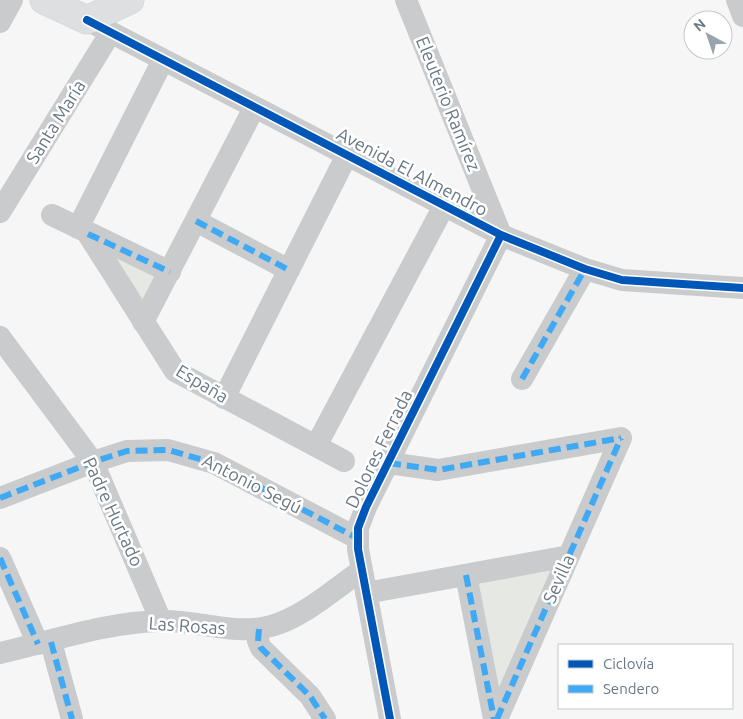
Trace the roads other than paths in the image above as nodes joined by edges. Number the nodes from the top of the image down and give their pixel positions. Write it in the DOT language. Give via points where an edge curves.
graph roads {
  1 [pos="12,0"];
  2 [pos="130,0"];
  3 [pos="406,0"];
  4 [pos="737,0"];
  5 [pos="65,7"];
  6 [pos="743,16"];
  7 [pos="0,22"];
  8 [pos="111,32"];
  9 [pos="163,60"];
  10 [pos="254,108"];
  11 [pos="347,155"];
  12 [pos="444,206"];
  13 [pos="0,212"];
  14 [pos="52,215"];
  15 [pos="196,221"];
  16 [pos="83,231"];
  17 [pos="501,236"];
  18 [pos="585,269"];
  19 [pos="288,270"];
  20 [pos="170,272"];
  21 [pos="743,288"];
  22 [pos="143,322"];
  23 [pos="0,338"];
  24 [pos="522,379"];
  25 [pos="224,398"];
  26 [pos="316,446"];
  27 [pos="344,461"];
  28 [pos="93,462"];
  29 [pos="389,464"];
  30 [pos="0,498"];
  31 [pos="357,538"];
  32 [pos="569,556"];
  33 [pos="0,558"];
  34 [pos="362,570"];
  35 [pos="466,575"];
  36 [pos="366,593"];
  37 [pos="161,621"];
  38 [pos="259,629"];
  39 [pos="45,643"];
  40 [pos="0,653"];
  41 [pos="72,719"];
  42 [pos="325,719"];
  43 [pos="390,719"];
  44 [pos="496,719"];
  1 -- 7 [label="street"];
  2 -- 5 [label="main road"];
  3 -- 17 [label="street, Eleuterio Ramírez"];
  4 -- 6 [label="street"];
  5 -- 8 [label="street, Avenida El Almendro"];
  8 -- 9 [label="street, Avenida El Almendro"];
  8 -- 13 [label="street, Santa María"];
  9 -- 10 [label="street, Avenida El Almendro"];
  9 -- 16 [label="street"];
  10 -- 11 [label="street, Avenida El Almendro"];
  10 -- 15 [label="street"];
  11 -- 12 [label="street, Avenida El Almendro"];
  11 -- 19 [label="street"];
  12 -- 17 [label="street, Avenida El Almendro"];
  12 -- 26 [label="street"];
  14 -- 16 [label="street"];
  15 -- 19 [label="street"];
  15 -- 20 [label="street"];
  16 -- 20 [label="street"];
  16 -- 22 [label="street, España"];
  17 -- 18 [label="street, Avenida El Almendro"];
  17 -- 29 [label="street, Dolores Ferrada"];
  18 -- 21 [label="street, Avenida El Almendro" via="641,283"];
  18 -- 24 [label="street"];
  19 -- 25 [label="street"];
  20 -- 22 [label="street"];
  22 -- 25 [label="street, España" via="175,371"];
  23 -- 28 [label="street, Padre Hurtado"];
  25 -- 26 [label="street, España"];
  26 -- 27 [label="street, España"];
  28 -- 30 [label="street, Antonio Segú"];
  28 -- 31 [label="street, Antonio Segú" via="127,451 184,453 214,463"];
  28 -- 37 [label="street, Padre Hurtado"];
  29 -- 31 [label="street, Dolores Ferrada" via="362,518"];
  29 -- 32 [label="street, Sevilla" via="438,470 621,438"];
  31 -- 34 [label="street, Dolores Ferrada"];
  32 -- 35 [label="street"];
  32 -- 44 [label="street, Sevilla"];
  33 -- 39 [label="street"];
  34 -- 36 [label="street, Dolores Ferrada"];
  34 -- 38 [label="street, Las Rosas" via="299,613"];
  35 -- 36 [label="street"];
  35 -- 44 [label="street, Sevilla"];
  36 -- 43 [label="street, Dolores Ferrada"];
  37 -- 38 [label="street, Las Rosas"];
  37 -- 39 [label="street, Las Rosas" via="107,628"];
  38 -- 42 [label="street" via="261,648 310,696"];
  39 -- 40 [label="street, Las Rosas"];
  39 -- 41 [label="street"];
}
